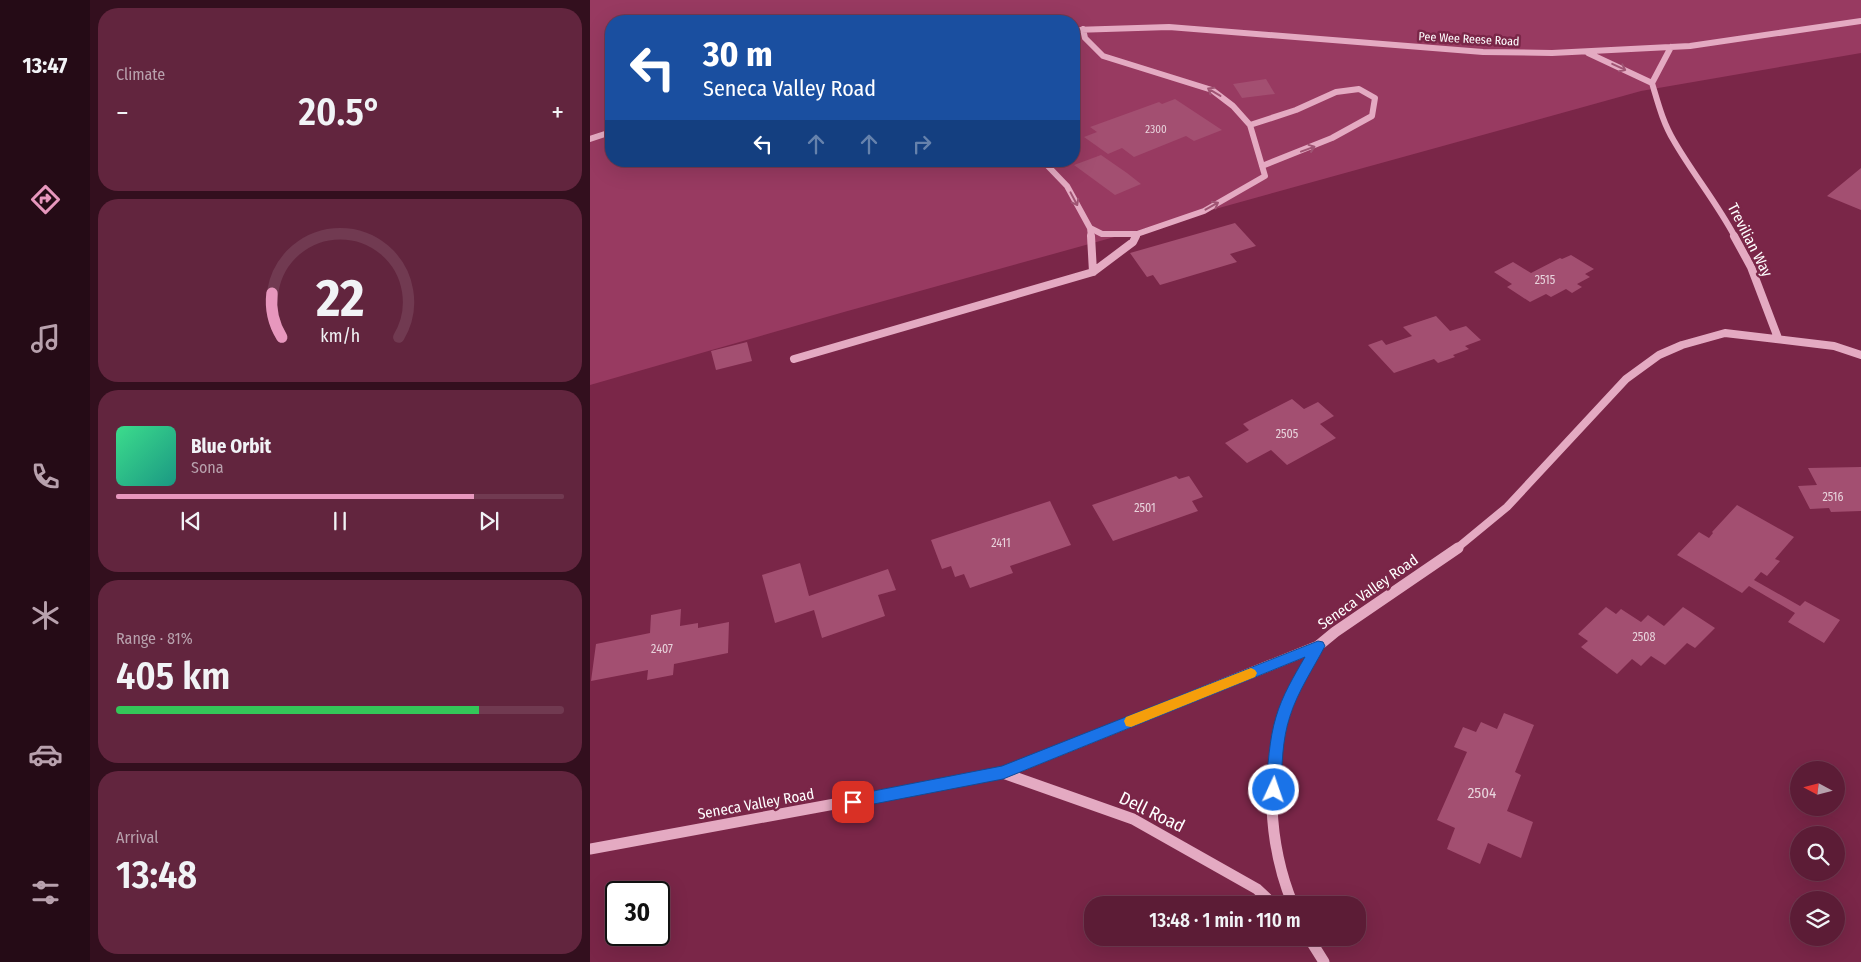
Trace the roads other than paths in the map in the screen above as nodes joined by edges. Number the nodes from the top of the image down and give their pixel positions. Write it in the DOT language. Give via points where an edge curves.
graph roads {
  1 [pos="1861,21"];
  2 [pos="1080,29"];
  3 [pos="1083,29"];
  4 [pos="1671,47"];
  5 [pos="1586,52"];
  6 [pos="1652,83"];
  7 [pos="1250,126"];
  8 [pos="605,134"];
  9 [pos="590,139"];
  10 [pos="1262,166"];
  11 [pos="1049,167"];
  12 [pos="1090,228"];
  13 [pos="1137,234"];
  14 [pos="1093,272"];
  15 [pos="1778,338"];
  16 [pos="1861,355"];
  17 [pos="794,359"];
  18 [pos="1318,646"];
  19 [pos="1003,772"];
  20 [pos="590,849"];
  21 [pos="1264,896"];
  22 [pos="1290,896"];
  23 [pos="1314,946"];
  24 [pos="1324,962"];
  1 -- 4 [label="street, Pee Wee Reese Road"];
  2 -- 3 [label="street, Pee Wee Reese Road"];
  3 -- 5 [label="street, Pee Wee Reese Road" via="1169,27 1483,52"];
  7 -- 3 [label="street, one-way" via="1233,106 1212,90 1102,56 1085,38"];
  4 -- 5 [label="street, Pee Wee Reese Road"];
  4 -- 6 [label="street"];
  5 -- 6 [label="street, one-way"];
  6 -- 15 [label="street, Trevilian Way" via="1661,114 1674,141 1700,178 1751,267"];
  7 -- 10 [label="street"];
  10 -- 7 [label="street, one-way" via="1316,146 1372,116 1375,98 1360,89 1336,92"];
  8 -- 9 [label="street"];
  13 -- 10 [label="street, one-way" via="1204,211 1265,176"];
  11 -- 12 [label="street, one-way" via="1068,186"];
  12 -- 13 [label="street" via="1102,234"];
  12 -- 14 [label="street"];
  13 -- 14 [label="street" via="1133,242"];
  14 -- 17 [label="street"];
  15 -- 16 [label="street" via="1834,346"];
  15 -- 18 [label="street, Seneca Valley Road" via="1724,333 1682,345 1642,366 1507,506 1452,553"];
  18 -- 19 [label="street, Seneca Valley Road"];
  18 -- 22 [label="street" via="1298,680 1283,717 1274,776 1273,819 1278,865"];
  19 -- 20 [label="street, Seneca Valley Road"];
  19 -- 21 [label="street, Dell Road" via="1133,818"];
  23 -- 24 [label="street"];
}
